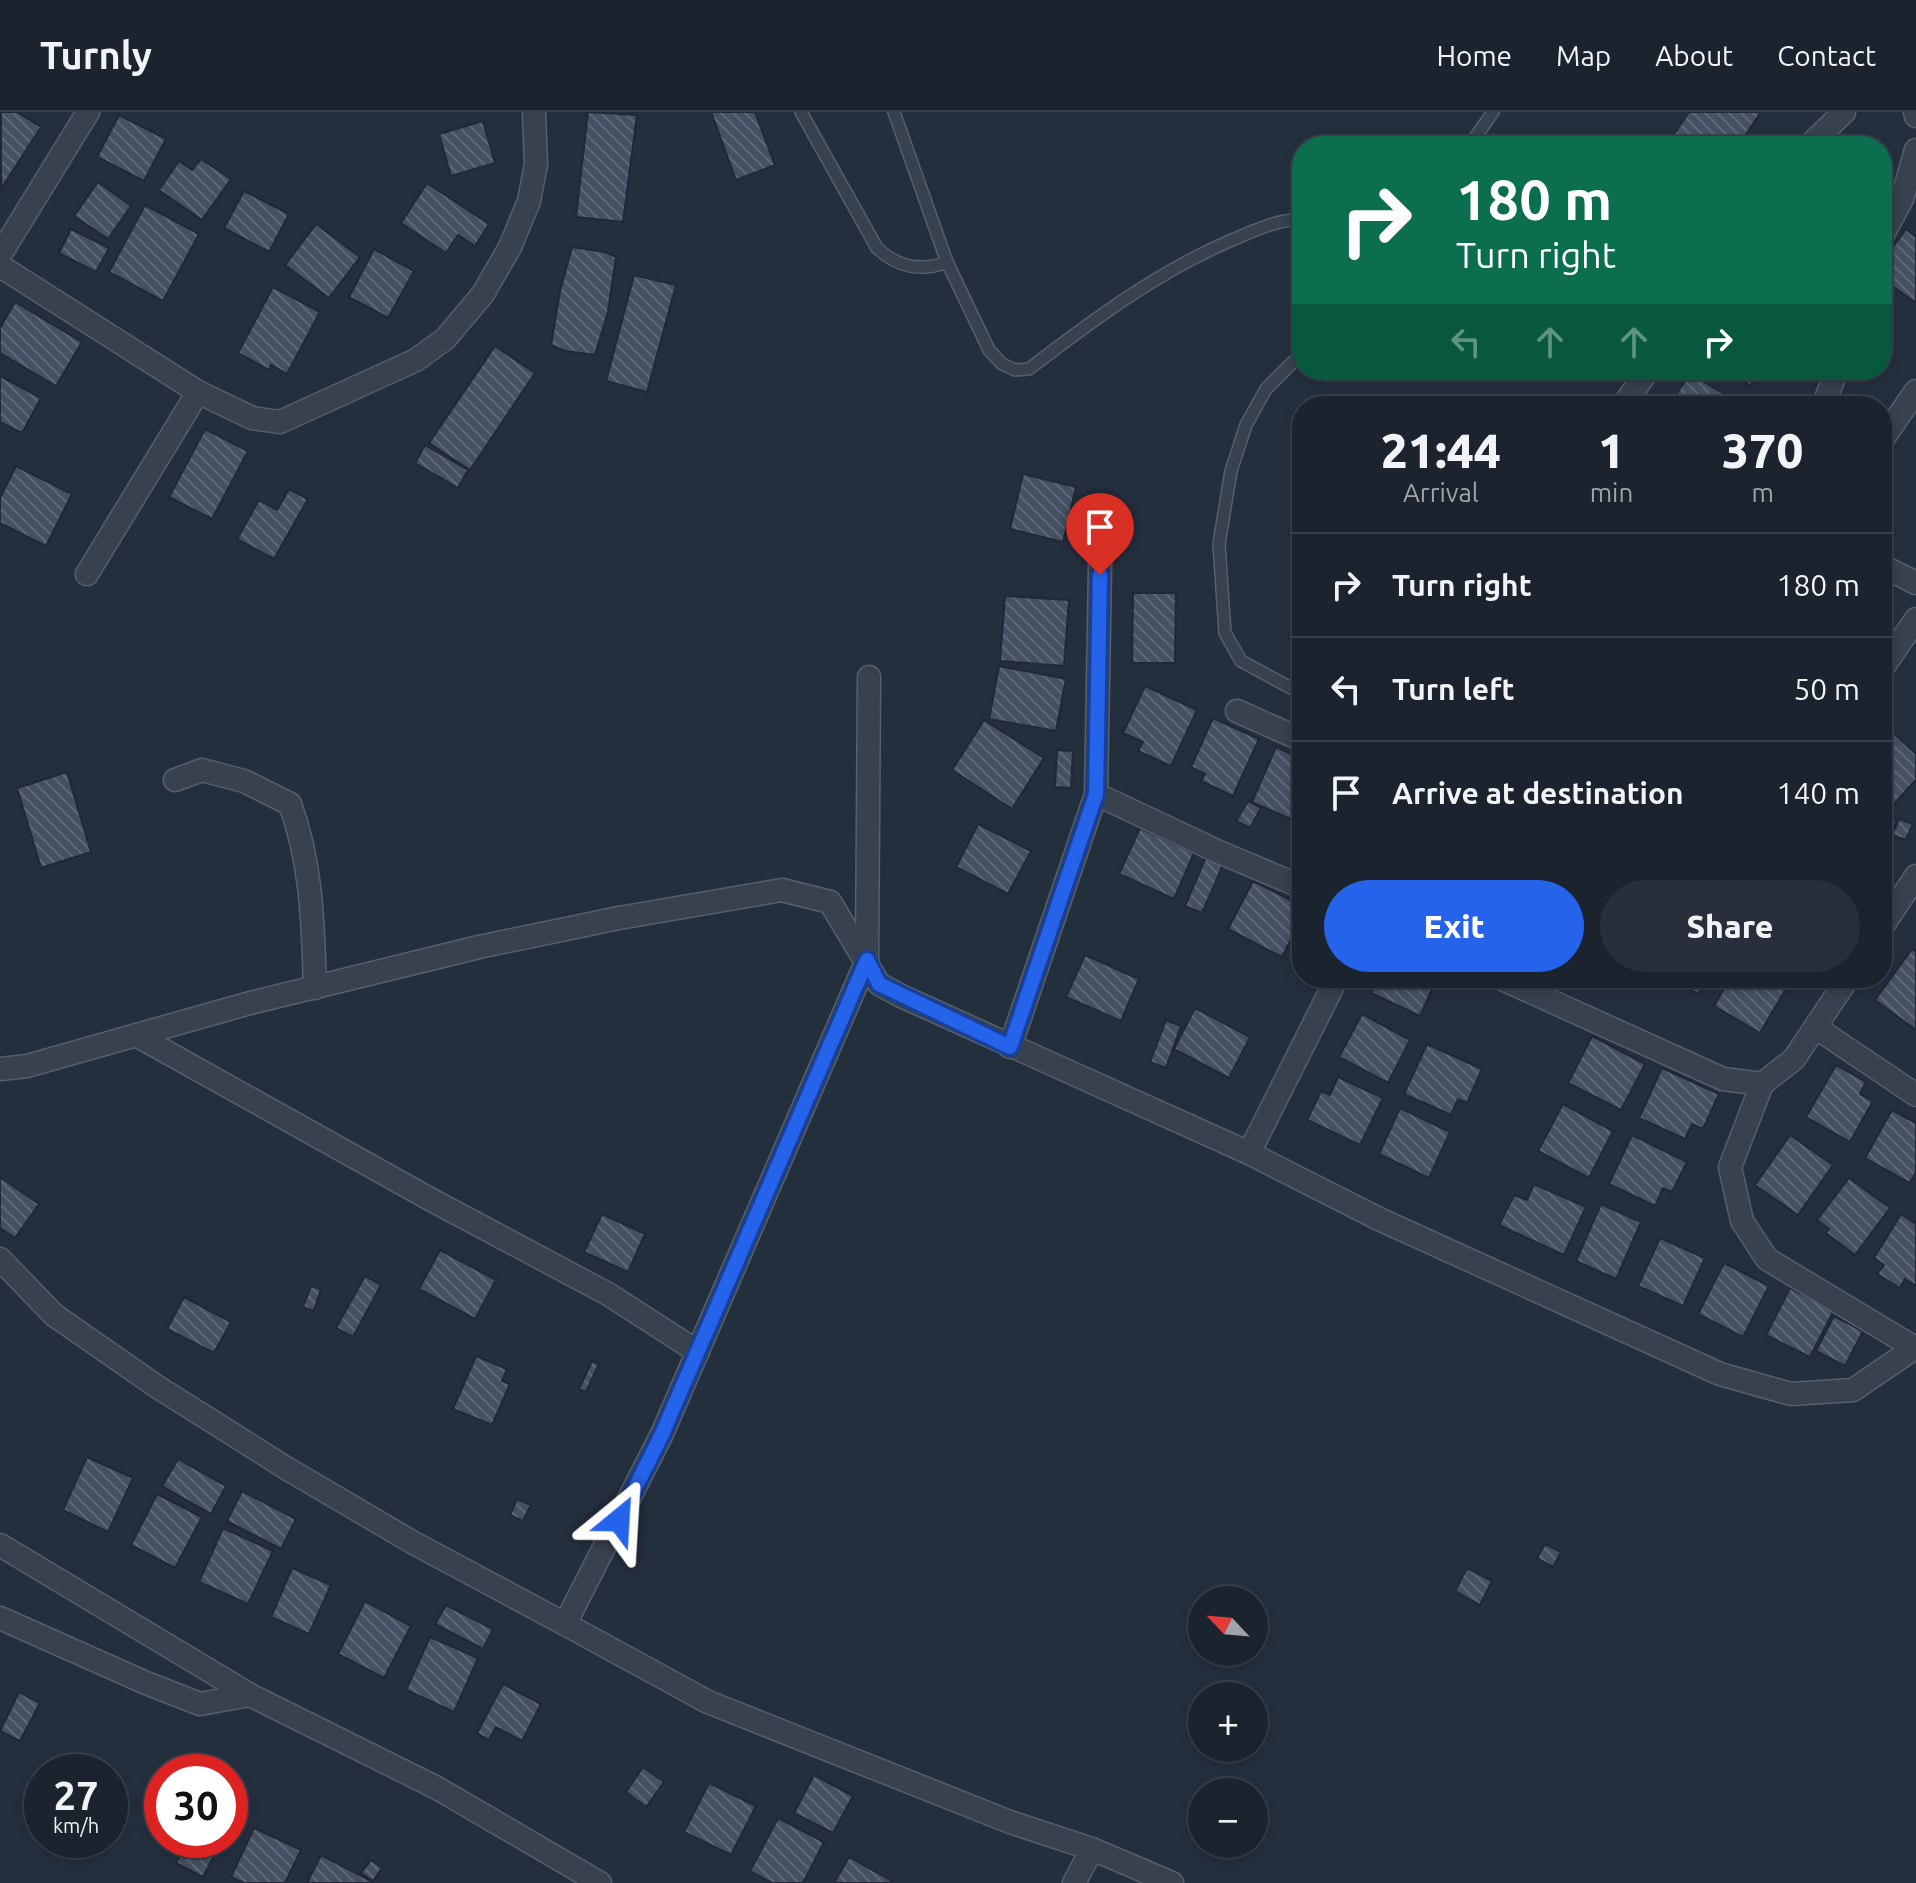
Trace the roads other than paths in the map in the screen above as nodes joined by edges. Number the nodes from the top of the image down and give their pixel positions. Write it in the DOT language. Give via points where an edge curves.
graph roads {
  1 [pos="534,112"];
  2 [pos="801,112"];
  3 [pos="894,112"];
  4 [pos="1493,112"];
  5 [pos="1844,112"];
  6 [pos="84,114"];
  7 [pos="1476,136"];
  8 [pos="1819,136"];
  9 [pos="1916,150"];
  10 [pos="1892,218"];
  11 [pos="1292,219"];
  12 [pos="0,255"];
  13 [pos="947,262"];
  14 [pos="0,266"];
  15 [pos="1292,363"];
  16 [pos="1916,391"];
  17 [pos="198,392"];
  18 [pos="1892,426"];
  19 [pos="1101,512"];
  20 [pos="1892,571"];
  21 [pos="87,574"];
  22 [pos="1916,583"];
  23 [pos="1916,619"];
  24 [pos="1892,654"];
  25 [pos="869,677"];
  26 [pos="1292,689"];
  27 [pos="1237,711"];
  28 [pos="1292,736"];
  29 [pos="175,780"];
  30 [pos="1096,794"];
  31 [pos="1916,876"];
  32 [pos="1292,883"];
  33 [pos="1892,912"];
  34 [pos="867,960"];
  35 [pos="315,988"];
  36 [pos="1332,988"];
  37 [pos="1522,988"];
  38 [pos="1841,988"];
  39 [pos="1815,1027"];
  40 [pos="136,1035"];
  41 [pos="1010,1047"];
  42 [pos="0,1069"];
  43 [pos="1762,1084"];
  44 [pos="1916,1095"];
  45 [pos="1249,1153"];
  46 [pos="0,1259"];
  47 [pos="1916,1348"];
  48 [pos="698,1352"];
  49 [pos="0,1545"];
  50 [pos="0,1618"];
  51 [pos="565,1624"];
  52 [pos="250,1695"];
  53 [pos="1092,1849"];
  54 [pos="576,1878"];
  55 [pos="600,1883"];
  56 [pos="1074,1883"];
  57 [pos="1172,1883"];
  1 -- 17 [label="street" via="536,164 529,201 483,294 445,339 416,360 280,422 252,418"];
  2 -- 13 [label="lane" via="877,248 905,266"];
  3 -- 13 [label="lane"];
  4 -- 7 [label="lane"];
  5 -- 8 [label="street"];
  6 -- 12 [label="street"];
  9 -- 10 [label="street"];
  11 -- 13 [label="lane" via="1279,220 1194,256 1103,312 1029,369 1002,364 989,350"];
  14 -- 17 [label="street"];
  15 -- 26 [label="lane" via="1266,389 1246,425 1231,471 1219,544 1225,633 1241,661"];
  16 -- 18 [label="street"];
  17 -- 21 [label="street"];
  19 -- 30 [label="street"];
  20 -- 22 [label="street"];
  23 -- 24 [label="street"];
  25 -- 34 [label="street"];
  27 -- 28 [label="street"];
  29 -- 35 [label="street" via="202,770 244,781 290,804 302,837 313,904"];
  30 -- 32 [label="street"];
  30 -- 41 [label="street"];
  31 -- 33 [label="street"];
  34 -- 35 [label="street" via="830,902 782,890 479,947"];
  34 -- 41 [label="street" via="879,984"];
  34 -- 48 [label="street"];
  35 -- 40 [label="street"];
  36 -- 45 [label="street"];
  37 -- 43 [label="street" via="1723,1079"];
  38 -- 39 [label="street"];
  39 -- 43 [label="street" via="1794,1059"];
  39 -- 44 [label="street"];
  40 -- 42 [label="street"];
  40 -- 48 [label="street" via="608,1294"];
  41 -- 45 [label="street"];
  43 -- 47 [label="street" via="1730,1167 1742,1221 1767,1259"];
  45 -- 47 [label="street" via="1379,1219 1720,1374 1791,1394 1853,1390"];
  46 -- 51 [label="street" via="54,1315 156,1386 412,1542"];
  48 -- 51 [label="street"];
  49 -- 52 [label="street"];
  50 -- 52 [label="street" via="200,1704"];
  51 -- 53 [label="street" via="708,1702 1010,1822"];
  52 -- 54 [label="street" via="437,1788"];
  53 -- 56 [label="street"];
  53 -- 57 [label="street"];
  54 -- 55 [label="street"];
}
